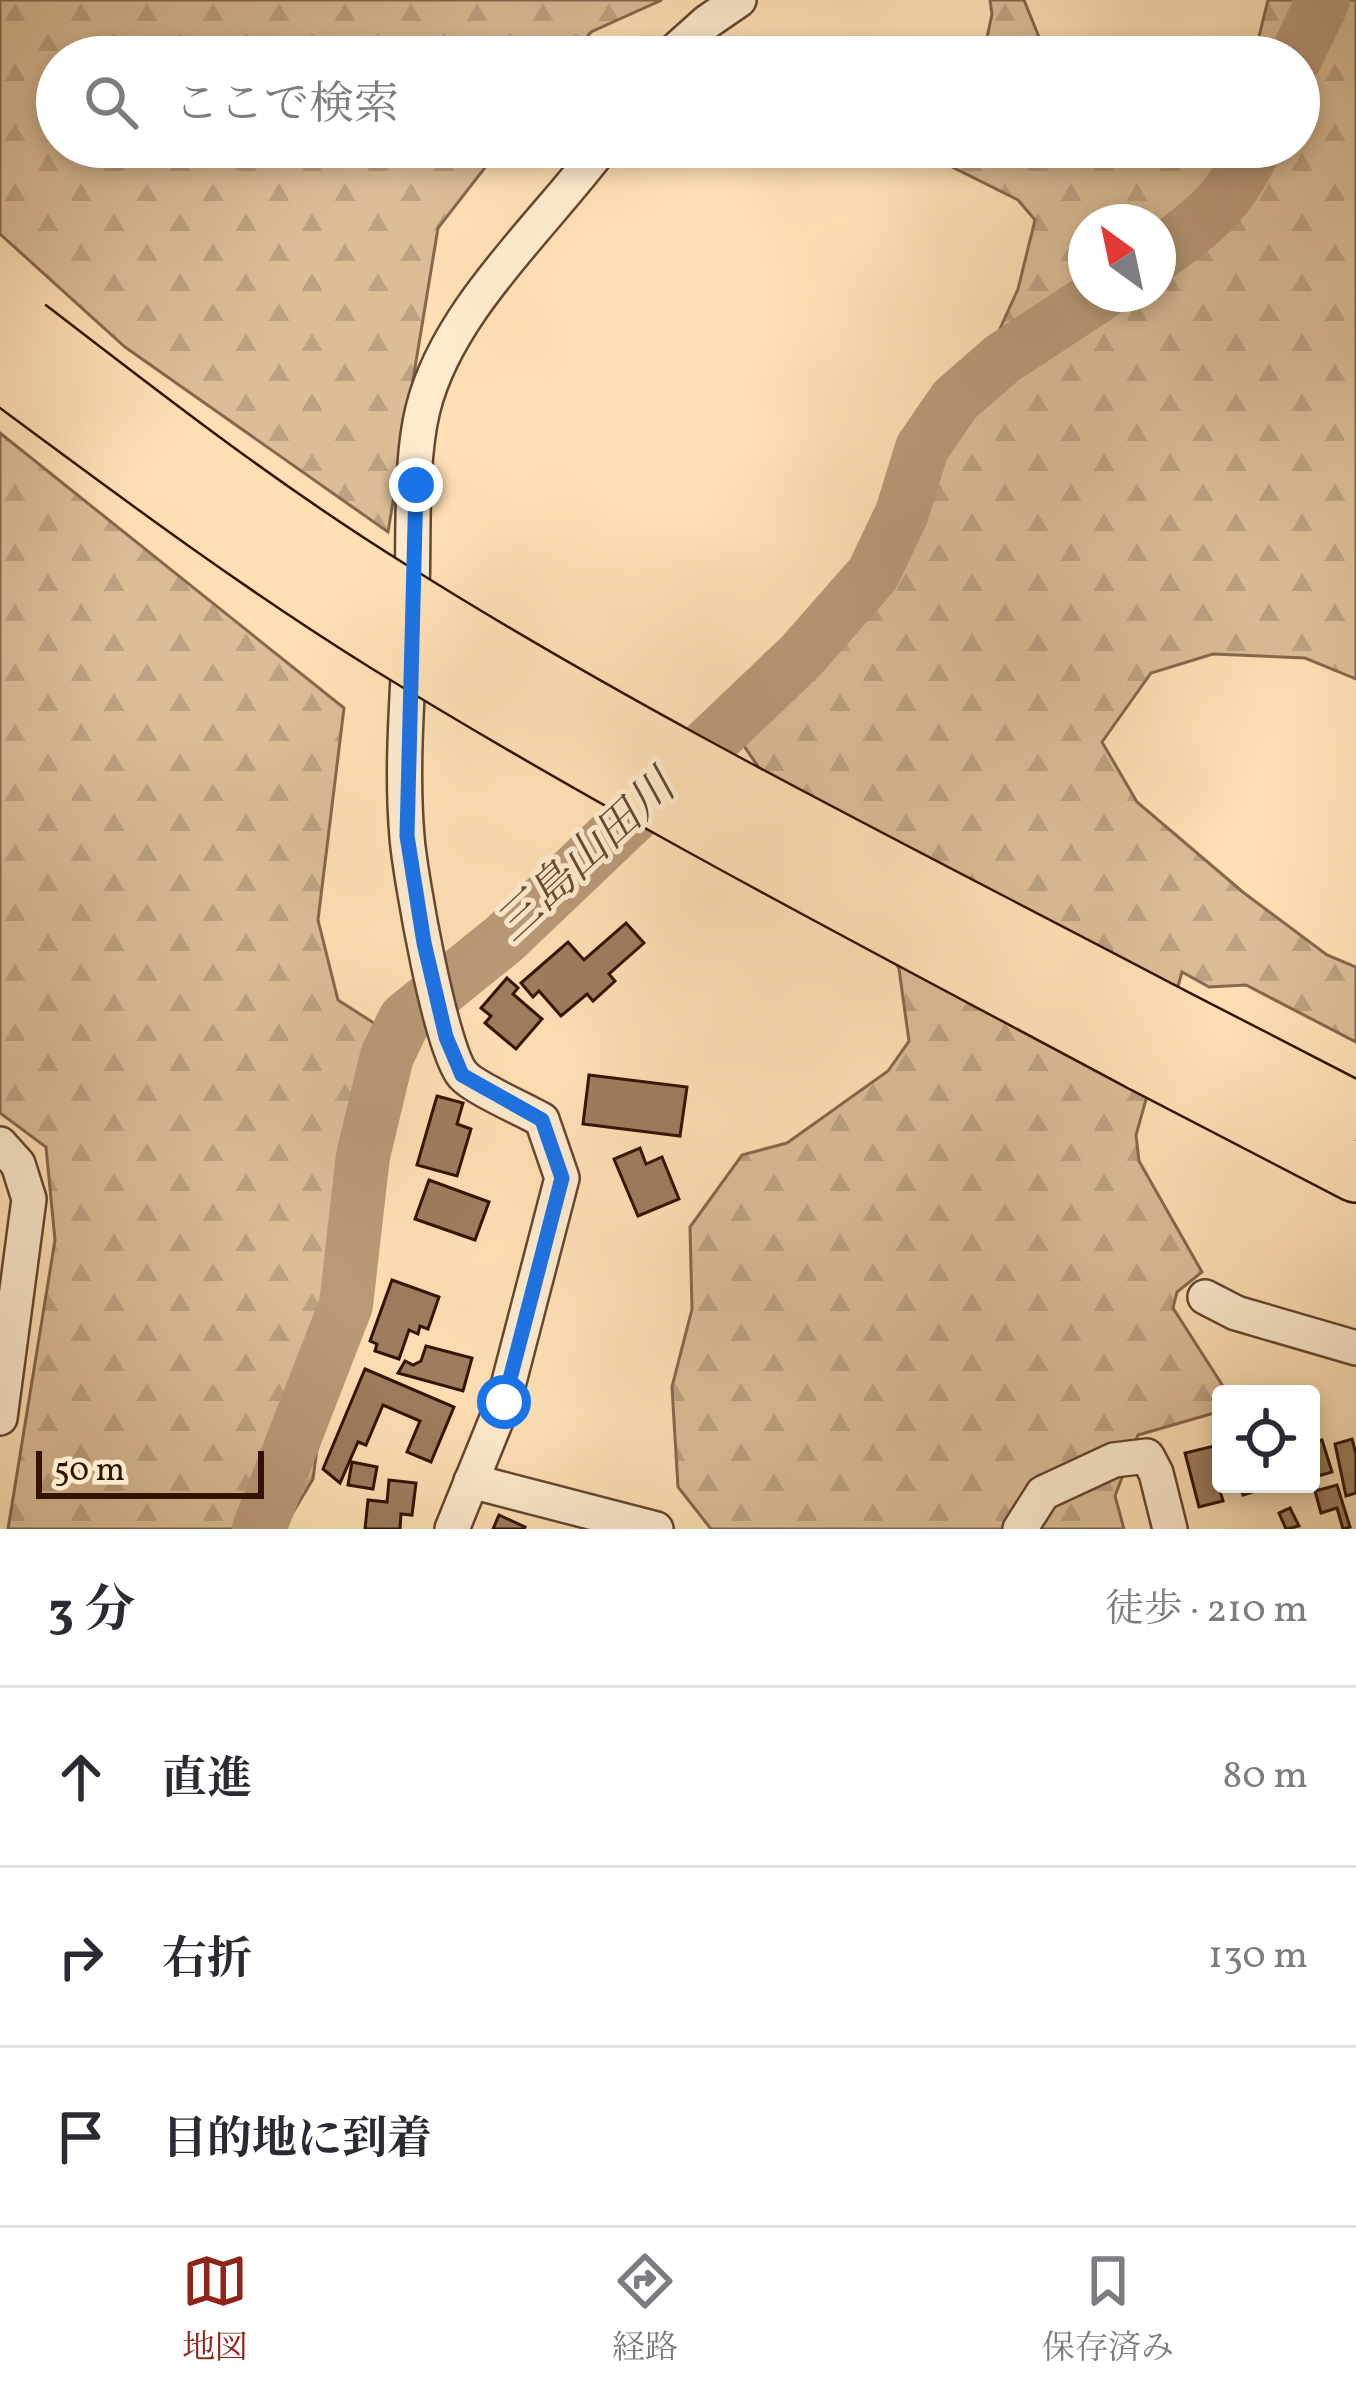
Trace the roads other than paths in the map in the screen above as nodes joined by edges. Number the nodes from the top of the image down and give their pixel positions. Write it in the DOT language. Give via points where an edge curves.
graph roads {
  1 [pos="739,0"];
  2 [pos="691,36"];
  3 [pos="585,168"];
  4 [pos="9,335"];
  5 [pos="1356,1102"];
  6 [pos="1283,1106"];
  7 [pos="1356,1112"];
  8 [pos="0,1144"];
  9 [pos="1356,1172"];
  10 [pos="1356,1189"];
  11 [pos="1205,1297"];
  12 [pos="1356,1348"];
  13 [pos="0,1418"];
  14 [pos="472,1481"];
  15 [pos="452,1529"];
  16 [pos="656,1529"];
  17 [pos="1020,1529"];
  18 [pos="1170,1529"];
  1 -- 2 [label="street"];
  3 -- 14 [label="street" via="477,302 442,360 423,410 416,485 407,836 424,943 462,1075 542,1120 562,1178 504,1402"];
  4 -- 6 [label="highway, bridge" via="390,590"];
  5 -- 6 [label="highway"];
  6 -- 7 [label="highway"];
  6 -- 9 [label="highway"];
  6 -- 10 [label="highway"];
  8 -- 13 [label="street" via="18,1164 29,1199"];
  11 -- 12 [label="street"];
  14 -- 15 [label="street"];
  14 -- 16 [label="street"];
  17 -- 18 [label="street" via="1043,1493 1114,1460 1147,1456"];
}
